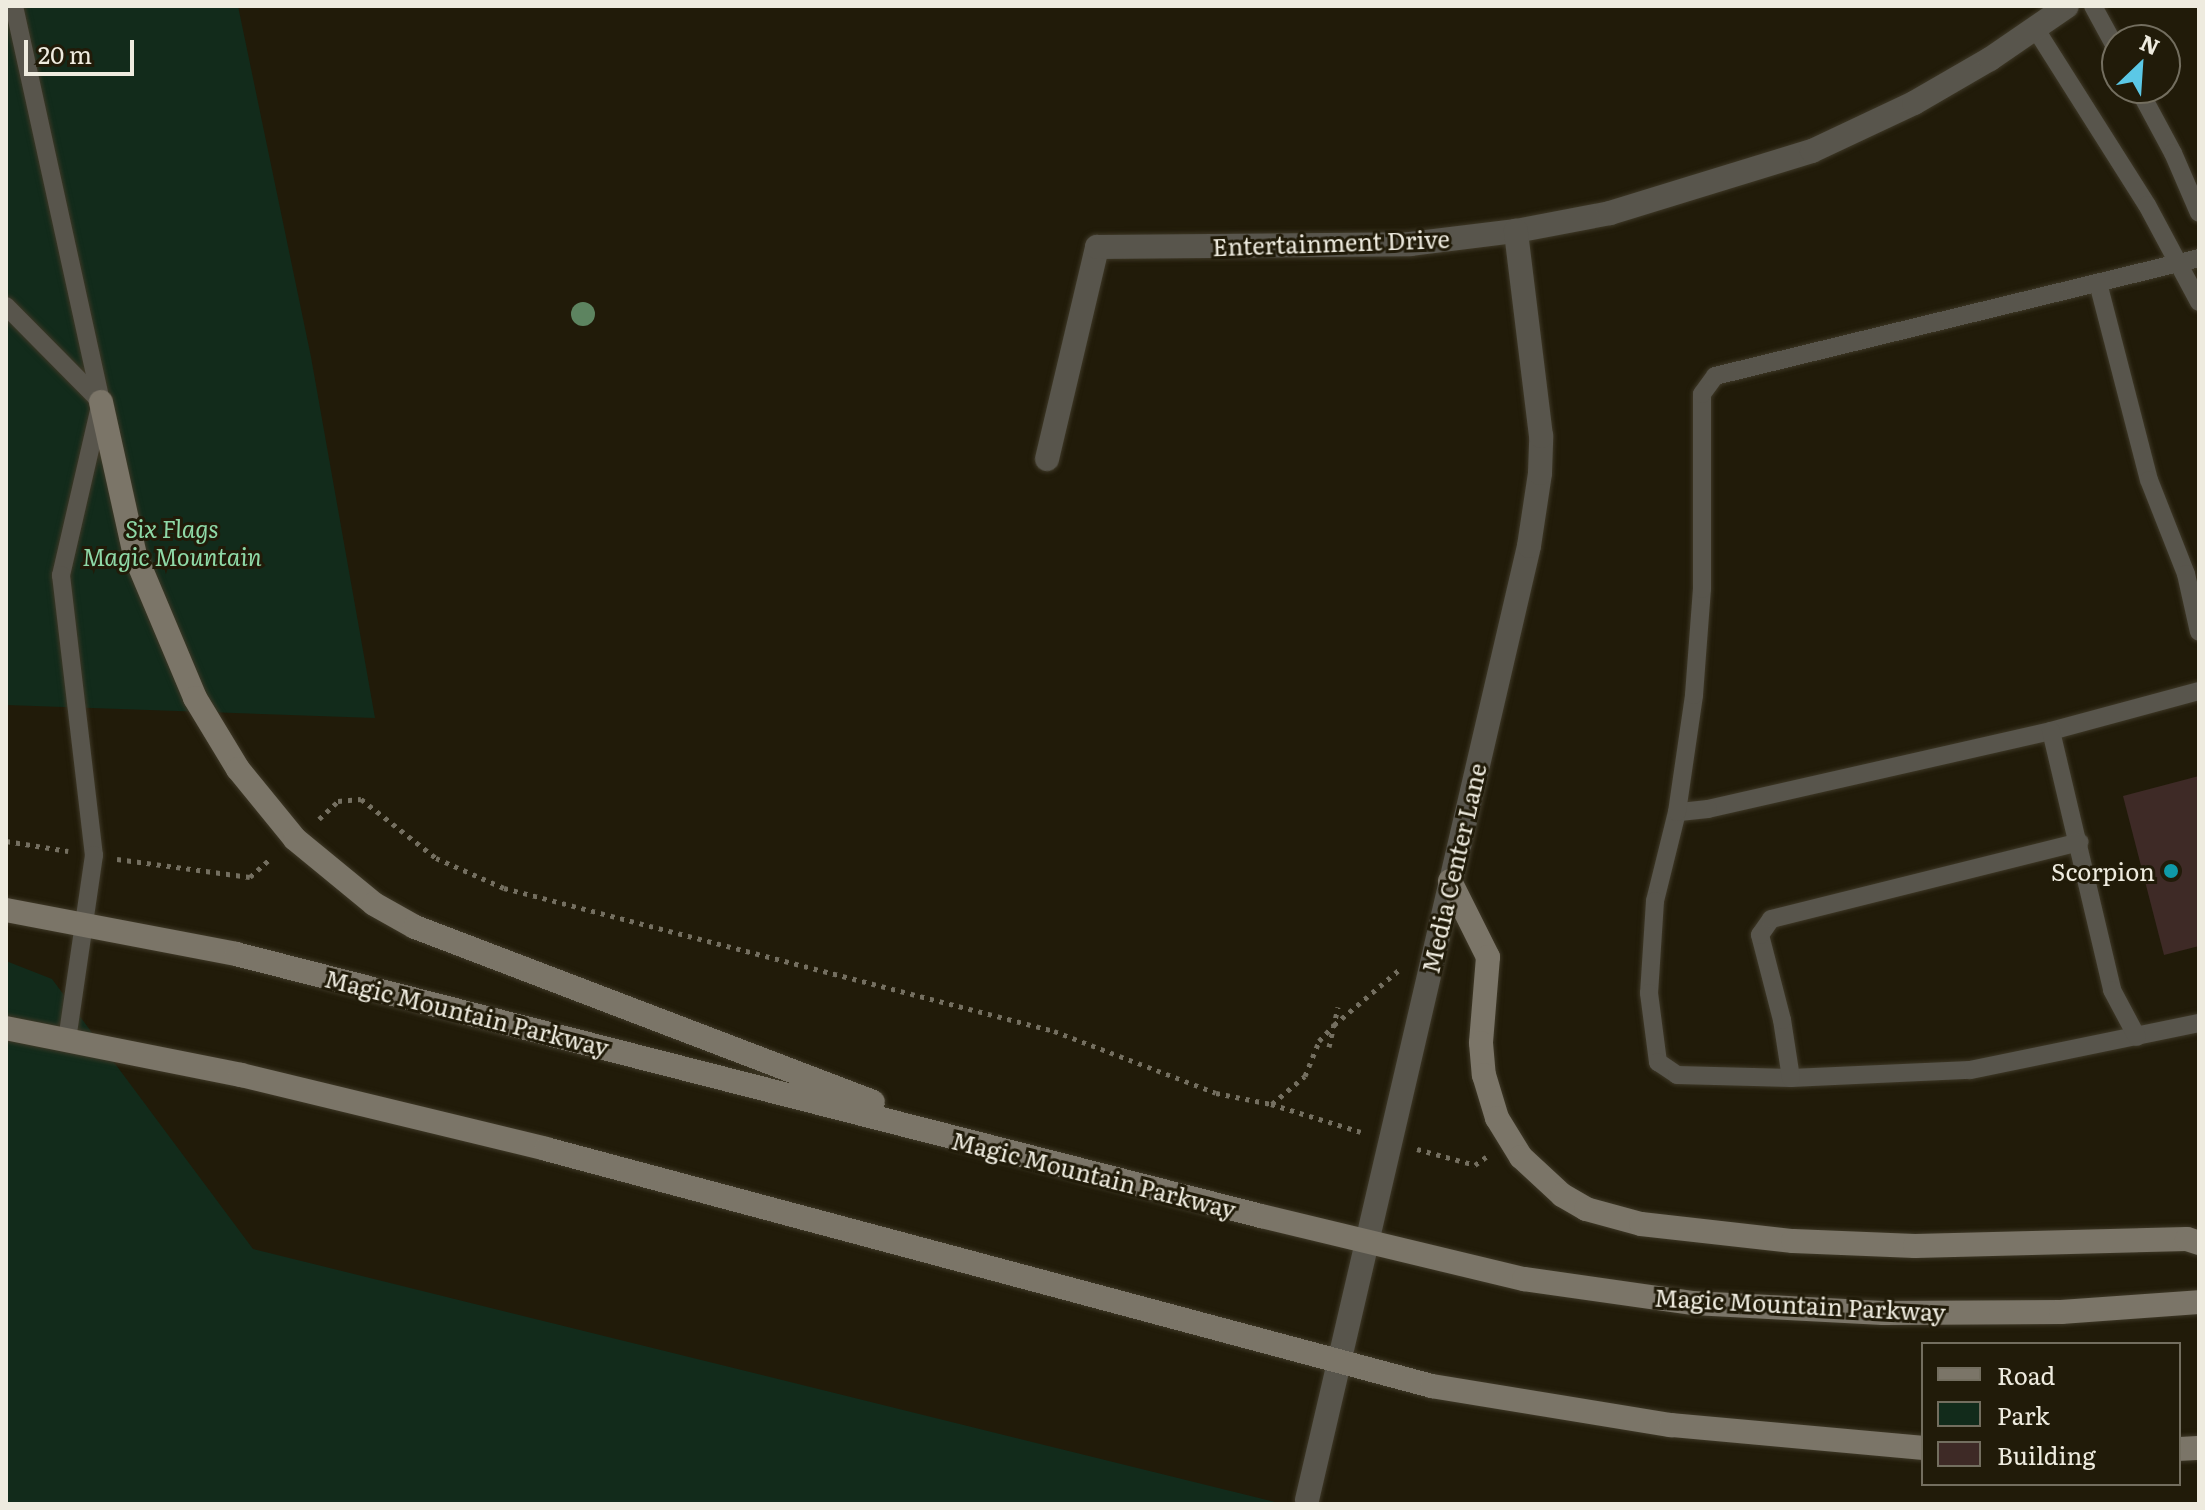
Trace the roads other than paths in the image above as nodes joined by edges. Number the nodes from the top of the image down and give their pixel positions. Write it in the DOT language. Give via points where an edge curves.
graph roads {
  1 [pos="14,6"];
  2 [pos="2067,6"];
  3 [pos="2093,6"];
  4 [pos="2103,24"];
  5 [pos="2035,28"];
  6 [pos="2147,104"];
  7 [pos="2199,213"];
  8 [pos="1516,231"];
  9 [pos="2199,258"];
  10 [pos="2176,264"];
  11 [pos="2098,283"];
  12 [pos="2199,302"];
  13 [pos="6,306"];
  14 [pos="101,402"];
  15 [pos="1047,459"];
  16 [pos="2199,632"];
  17 [pos="2199,691"];
  18 [pos="2051,731"];
  19 [pos="1677,812"];
  20 [pos="2080,842"];
  21 [pos="1450,881"];
  22 [pos="6,910"];
  23 [pos="86,923"];
  24 [pos="2199,1023"];
  25 [pos="6,1028"];
  26 [pos="2137,1037"];
  27 [pos="67,1039"];
  28 [pos="1791,1078"];
  29 [pos="999,1150"];
  30 [pos="1367,1242"];
  31 [pos="2199,1243"];
  32 [pos="2199,1302"];
  33 [pos="1340,1361"];
  34 [pos="1921,1448"];
  35 [pos="1307,1500"];
  1 -- 14 [label="lane"];
  2 -- 5 [label="street, Entertainment Drive"];
  3 -- 4 [label="lane"];
  5 -- 8 [label="street, Entertainment Drive" via="1914,103 1812,151 1610,213"];
  5 -- 10 [label="lane" via="2147,205"];
  6 -- 7 [label="lane"];
  8 -- 15 [label="street, Entertainment Drive" via="1410,244 1097,247"];
  8 -- 21 [label="street, Media Center Lane" via="1541,436 1540,473 1529,546"];
  9 -- 10 [label="lane"];
  10 -- 11 [label="lane"];
  10 -- 12 [label="lane"];
  11 -- 16 [label="lane" via="2149,480 2186,574"];
  11 -- 19 [label="lane" via="1715,376 1702,394 1702,589"];
  13 -- 14 [label="lane"];
  14 -- 23 [label="lane" via="61,575 93,840"];
  14 -- 29 [label="main road" via="135,555 195,698 262,800 330,870 374,904 459,946"];
  17 -- 18 [label="lane"];
  18 -- 19 [label="lane"];
  18 -- 20 [label="lane"];
  19 -- 28 [label="lane" via="1655,901 1649,993 1658,1062 1677,1075"];
  20 -- 26 [label="lane" via="2112,990"];
  20 -- 28 [label="lane" via="1771,919 1760,935"];
  21 -- 30 [label="street, Media Center Lane"];
  21 -- 31 [label="main road" via="1488,957 1481,1043 1497,1118 1521,1157 1562,1195 1586,1209 1641,1224 1793,1241 1915,1246 2187,1239"];
  22 -- 23 [label="main road, Magic Mountain Parkway"];
  23 -- 27 [label="lane"];
  23 -- 29 [label="main road, Magic Mountain Parkway" via="266,962"];
  24 -- 26 [label="lane"];
  25 -- 27 [label="main road"];
  26 -- 28 [label="lane" via="1970,1070"];
  27 -- 33 [label="main road" via="531,1145"];
  29 -- 30 [label="main road, Magic Mountain Parkway"];
  30 -- 32 [label="main road, Magic Mountain Parkway" via="1524,1279 1693,1303 1898,1313 2061,1312"];
  30 -- 33 [label="street, Media Center Lane"];
  33 -- 34 [label="main road" via="1432,1386 1604,1416"];
  33 -- 35 [label="street, Media Center Lane"];
}
